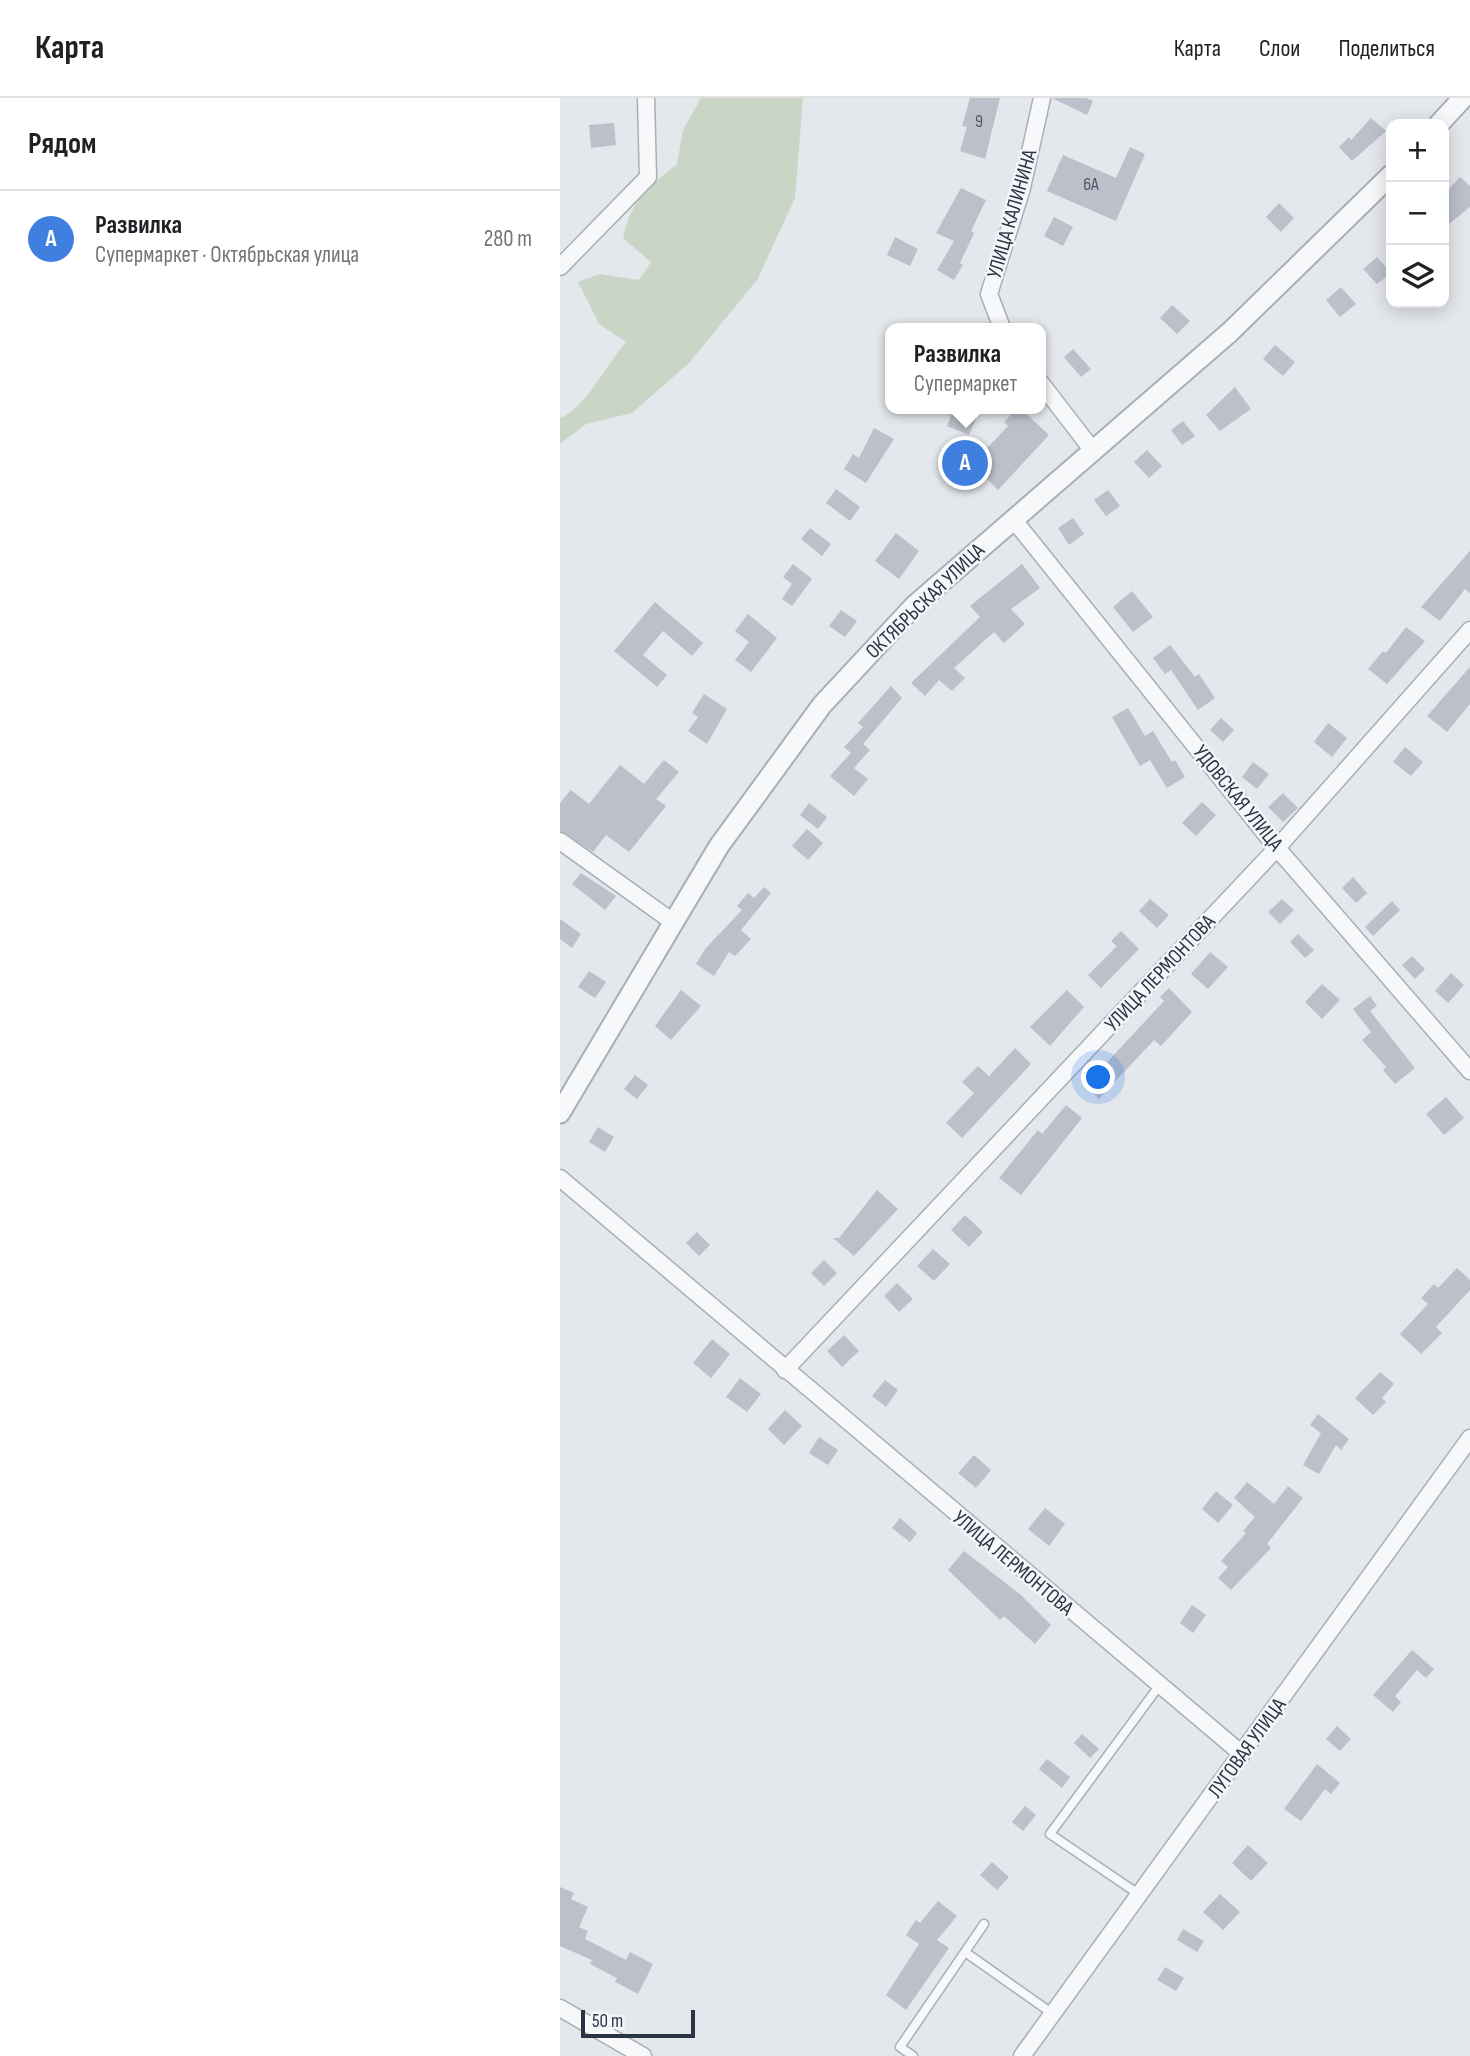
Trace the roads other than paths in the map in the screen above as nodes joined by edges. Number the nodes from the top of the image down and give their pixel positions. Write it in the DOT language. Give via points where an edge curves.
graph roads {
  1 [pos="646,98"];
  2 [pos="1042,98"];
  3 [pos="1463,98"];
  4 [pos="1443,119"];
  5 [pos="1386,180"];
  6 [pos="560,267"];
  7 [pos="1000,323"];
  8 [pos="1046,390"];
  9 [pos="1094,452"];
  10 [pos="1013,519"];
  11 [pos="1470,629"];
  12 [pos="560,841"];
  13 [pos="1277,848"];
  14 [pos="673,922"];
  15 [pos="1470,1071"];
  16 [pos="560,1113"];
  17 [pos="560,1178"];
  18 [pos="785,1370"];
  19 [pos="1470,1438"];
  20 [pos="1159,1686"];
  21 [pos="1242,1754"];
  22 [pos="1140,1895"];
  23 [pos="984,1924"];
  24 [pos="965,1952"];
  25 [pos="560,2008"];
  26 [pos="1053,2014"];
  27 [pos="643,2056"];
  28 [pos="913,2056"];
  29 [pos="1022,2056"];
  1 -- 6 [label="street" via="648,177"];
  2 -- 7 [label="street, УЛИЦА КАЛИНИНА" via="1022,188 989,294"];
  3 -- 4 [label="street"];
  5 -- 9 [label="street, ОКТЯБРЬСКАЯ УЛИЦА" via="1230,332"];
  8 -- 9 [label="street"];
  9 -- 10 [label="street, ОКТЯБРЬСКАЯ УЛИЦА"];
  10 -- 13 [label="street, УДОВСКАЯ УЛИЦА"];
  10 -- 14 [label="street, ОКТЯБРЬСКАЯ УЛИЦА" via="914,606 822,705 719,846"];
  11 -- 13 [label="street, УЛИЦА ЛЕРМОНТОВА"];
  12 -- 14 [label="street"];
  13 -- 15 [label="street, УДОВСКАЯ УЛИЦА"];
  13 -- 18 [label="street, УЛИЦА ЛЕРМОНТОВА"];
  14 -- 16 [label="street, ОКТЯБРЬСКАЯ УЛИЦА"];
  17 -- 18 [label="street, УЛИЦА ЛЕРМОНТОВА"];
  18 -- 20 [label="street, УЛИЦА ЛЕРМОНТОВА"];
  19 -- 21 [label="street, ЛУГОВАЯ УЛИЦА"];
  20 -- 21 [label="street, УЛИЦА ЛЕРМОНТОВА"];
  20 -- 22 [label="lane" via="1050,1834"];
  21 -- 22 [label="street, ЛУГОВАЯ УЛИЦА"];
  22 -- 26 [label="street, ЛУГОВАЯ УЛИЦА"];
  23 -- 24 [label="lane"];
  24 -- 26 [label="lane"];
  24 -- 28 [label="lane" via="900,2047"];
  25 -- 27 [label="street"];
  26 -- 29 [label="street, ЛУГОВАЯ УЛИЦА"];
}
